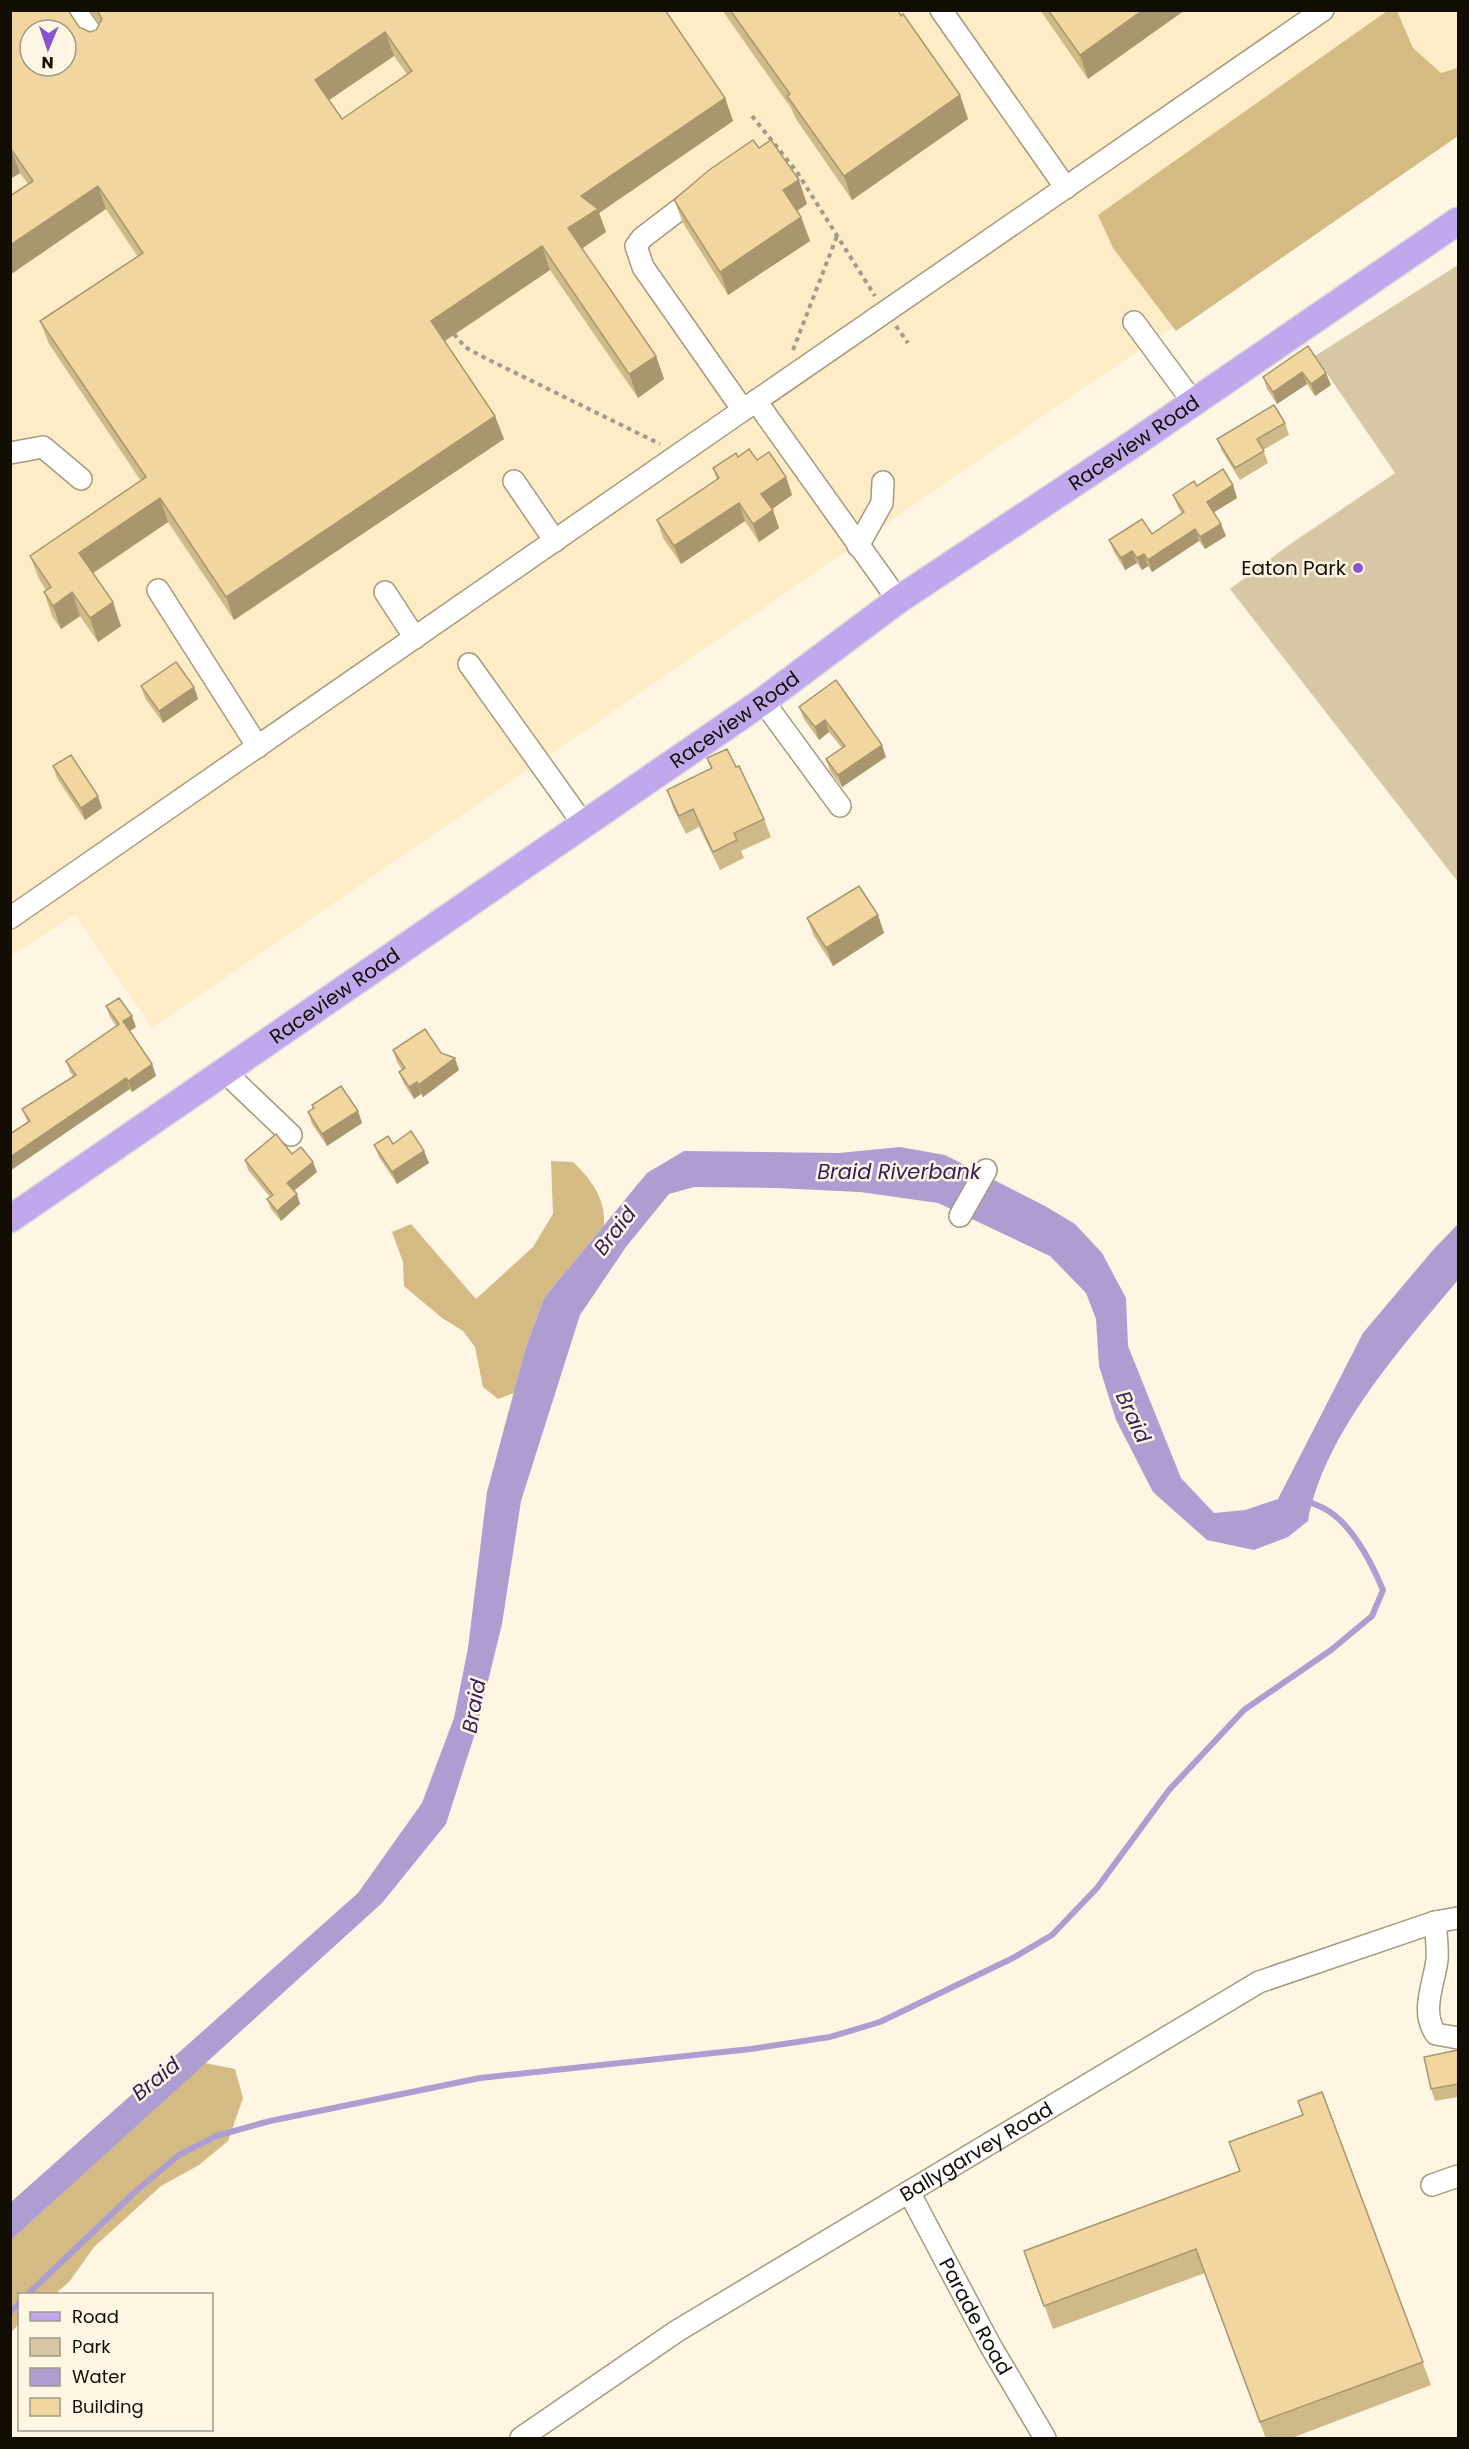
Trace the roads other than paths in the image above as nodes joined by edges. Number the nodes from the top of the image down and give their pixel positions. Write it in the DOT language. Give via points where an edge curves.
graph roads {
  1 [pos="75,10"];
  2 [pos="941,10"];
  3 [pos="1323,10"];
  4 [pos="98,43"];
  5 [pos="1066,188"];
  6 [pos="706,190"];
  7 [pos="1458,221"];
  8 [pos="1134,322"];
  9 [pos="1193,402"];
  10 [pos="749,406"];
  11 [pos="10,453"];
  12 [pos="81,479"];
  13 [pos="514,481"];
  14 [pos="883,482"];
  15 [pos="555,541"];
  16 [pos="858,546"];
  17 [pos="158,590"];
  18 [pos="385,592"];
  19 [pos="898,600"];
  20 [pos="415,638"];
  21 [pos="470,664"];
  22 [pos="763,701"];
  23 [pos="258,747"];
  24 [pos="840,806"];
  25 [pos="584,825"];
  26 [pos="10,918"];
  27 [pos="225,1072"];
  28 [pos="291,1135"];
  29 [pos="986,1170"];
  30 [pos="960,1216"];
  31 [pos="10,1219"];
  32 [pos="1458,1918"];
  33 [pos="1435,1922"];
  34 [pos="1458,2038"];
  35 [pos="1458,2176"];
  36 [pos="1432,2185"];
  37 [pos="909,2192"];
  38 [pos="520,2439"];
  39 [pos="1045,2439"];
  1 -- 4 [label="street"];
  2 -- 5 [label="street"];
  3 -- 5 [label="street"];
  5 -- 10 [label="street"];
  6 -- 10 [label="street" via="642,238 636,246 637,255"];
  7 -- 9 [label="main road, Raceview Road"];
  8 -- 9 [label="street"];
  9 -- 19 [label="main road, Raceview Road"];
  10 -- 15 [label="street"];
  10 -- 16 [label="street"];
  11 -- 12 [label="street" via="43,447"];
  13 -- 15 [label="street"];
  14 -- 16 [label="street" via="882,503"];
  15 -- 20 [label="street"];
  16 -- 19 [label="street"];
  17 -- 23 [label="street"];
  18 -- 20 [label="street"];
  19 -- 22 [label="main road, Raceview Road"];
  20 -- 23 [label="street"];
  21 -- 25 [label="street"];
  22 -- 24 [label="street"];
  22 -- 25 [label="main road, Raceview Road"];
  23 -- 26 [label="street"];
  25 -- 27 [label="main road, Raceview Road"];
  27 -- 28 [label="street"];
  27 -- 31 [label="main road, Raceview Road"];
  29 -- 30 [label="street"];
  32 -- 33 [label="street, Ballygarvey Road"];
  33 -- 34 [label="street" via="1437,1960 1428,2005 1430,2021 1436,2034"];
  33 -- 37 [label="street, Ballygarvey Road" via="1259,1982"];
  35 -- 36 [label="street"];
  37 -- 38 [label="street, Ballygarvey Road" via="677,2331"];
  37 -- 39 [label="street, Parade Road"];
}
